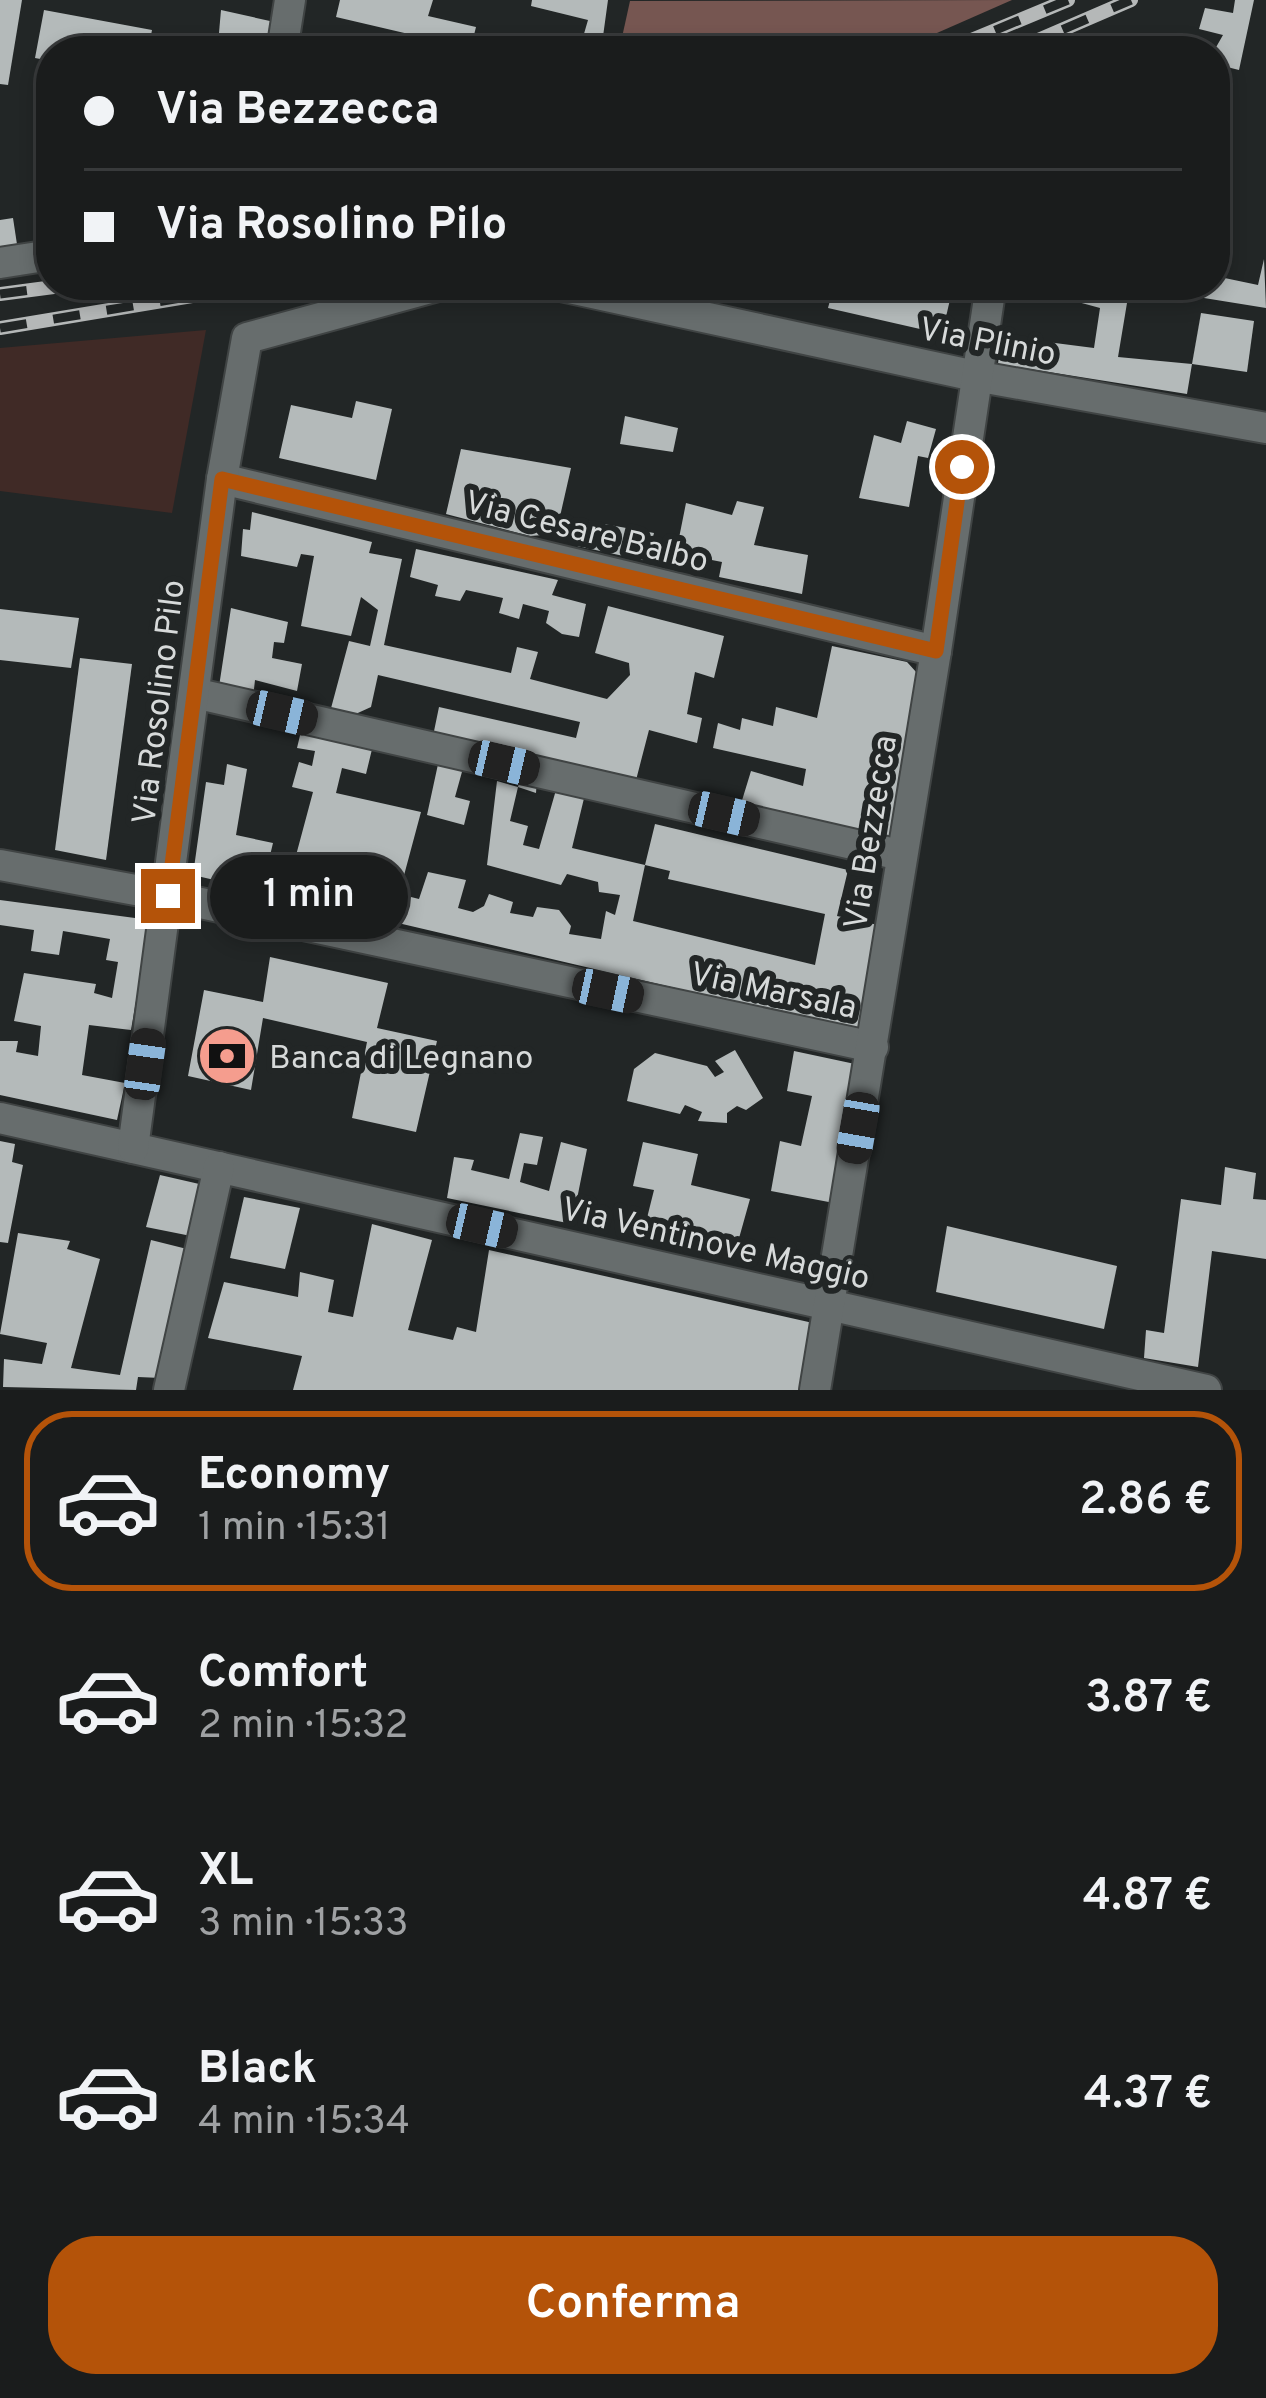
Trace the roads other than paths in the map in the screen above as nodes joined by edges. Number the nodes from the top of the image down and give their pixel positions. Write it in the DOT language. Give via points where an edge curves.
graph roads {
  1 [pos="287,0"];
  2 [pos="283,36"];
  3 [pos="36,257"];
  4 [pos="0,263"];
  5 [pos="386,300"];
  6 [pos="625,300"];
  7 [pos="989,300"];
  8 [pos="975,376"];
  9 [pos="1266,428"];
  10 [pos="222,479"];
  11 [pos="936,651"];
  12 [pos="194,694"];
  13 [pos="900,855"];
  14 [pos="0,865"];
  15 [pos="168,896"];
  16 [pos="872,1047"];
  17 [pos="0,1118"];
  18 [pos="133,1148"];
  19 [pos="219,1167"];
  20 [pos="828,1304"];
  21 [pos="169,1390"];
  22 [pos="815,1390"];
  23 [pos="1206,1390"];
  1 -- 2 [label="street"];
  3 -- 4 [label="street"];
  5 -- 10 [label="street, Via Rosolino Pilo" via="247,338"];
  6 -- 8 [label="street, Via Plinio"];
  7 -- 8 [label="street, Via Bezzecca"];
  8 -- 9 [label="street, Via Plinio"];
  8 -- 11 [label="street, Via Bezzecca"];
  10 -- 11 [label="street, Via Cesare Balbo"];
  10 -- 12 [label="street, Via Rosolino Pilo"];
  11 -- 13 [label="street, Via Bezzecca"];
  12 -- 13 [label="street"];
  12 -- 15 [label="street, Via Rosolino Pilo"];
  13 -- 16 [label="street, Via Bezzecca"];
  14 -- 15 [label="street, Via Marsala"];
  15 -- 16 [label="street, Via Marsala"];
  15 -- 18 [label="street, Via Rosolino Pilo"];
  16 -- 20 [label="street, Via Bezzecca"];
  17 -- 18 [label="street, Via Ventinove Maggio"];
  18 -- 19 [label="street, Via Ventinove Maggio"];
  19 -- 20 [label="street, Via Ventinove Maggio"];
  19 -- 21 [label="street"];
  20 -- 22 [label="street, Via Bezzecca"];
  20 -- 23 [label="street, Via Ventinove Maggio"];
}
